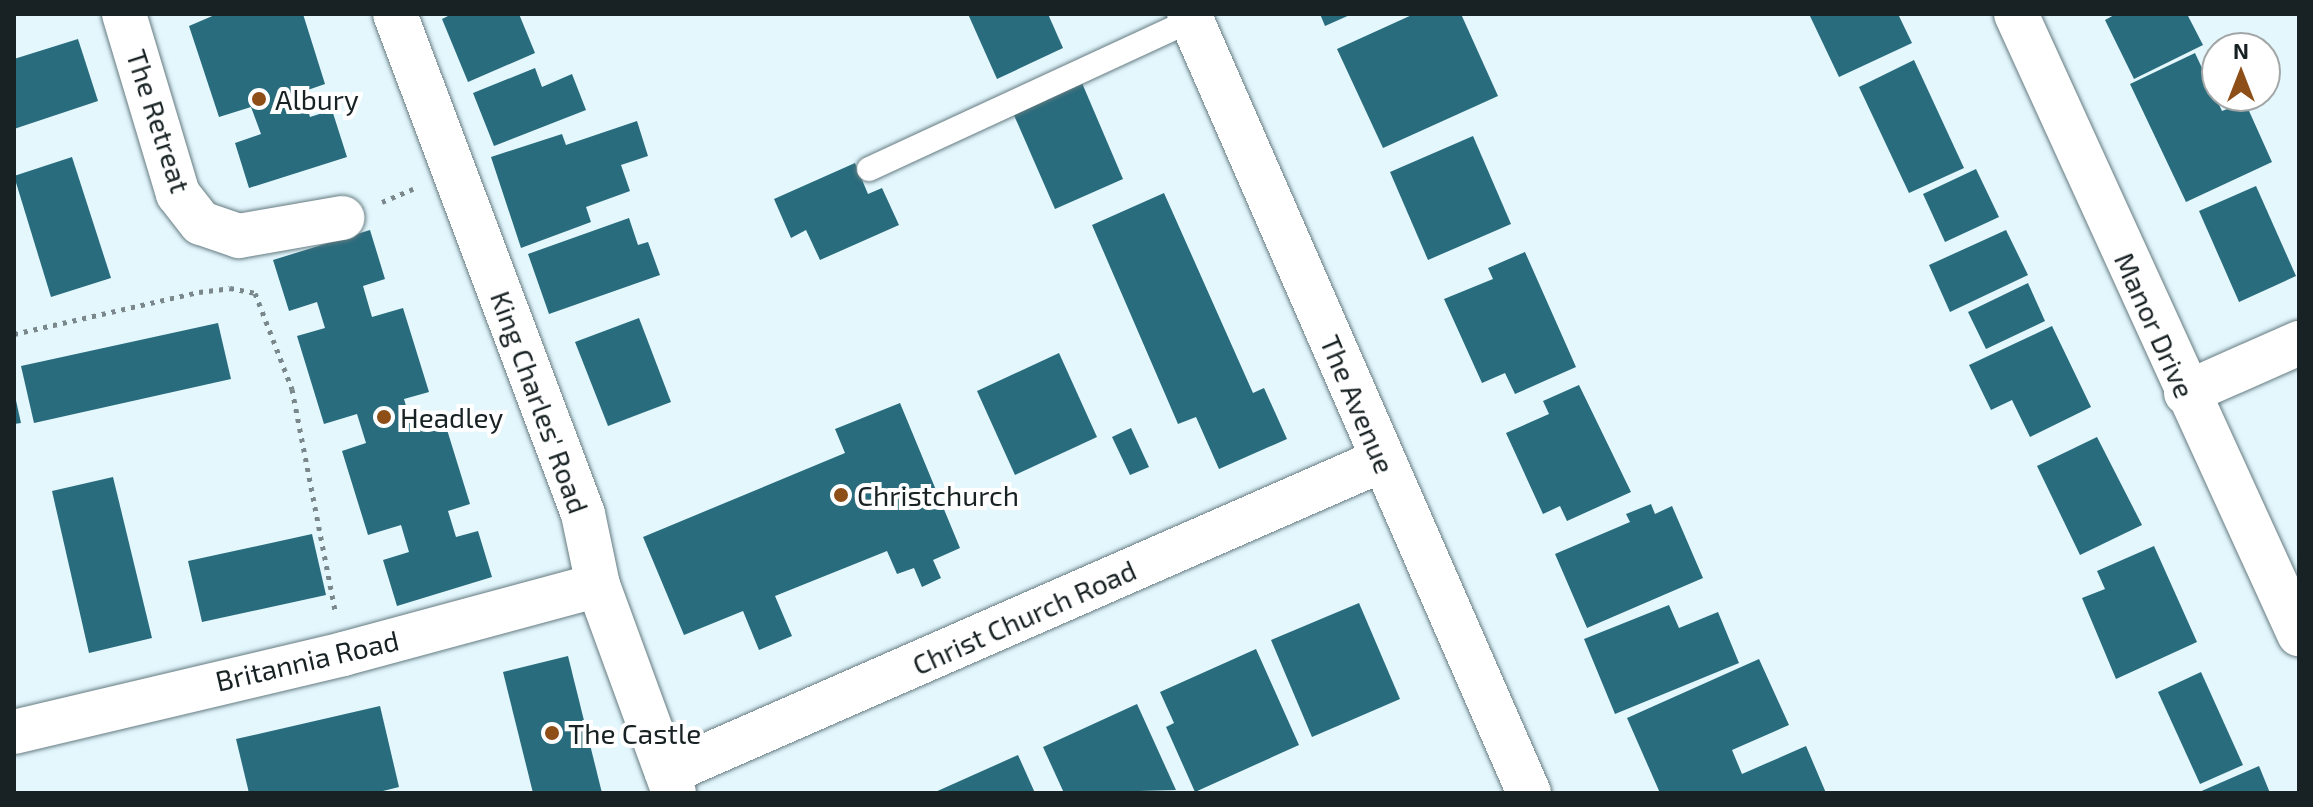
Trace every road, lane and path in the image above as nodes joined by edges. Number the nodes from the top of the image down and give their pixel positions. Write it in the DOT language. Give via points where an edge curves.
graph roads {
  1 [pos="124,14"];
  2 [pos="395,14"];
  3 [pos="2016,14"];
  4 [pos="1190,17"];
  5 [pos="869,169"];
  6 [pos="342,218"];
  7 [pos="14,334"];
  8 [pos="2299,343"];
  9 [pos="2186,393"];
  10 [pos="1382,460"];
  11 [pos="598,585"];
  12 [pos="2299,634"];
  13 [pos="343,654"];
  14 [pos="14,732"];
  15 [pos="670,783"];
  16 [pos="1529,793"];
  1 -- 6 [label="street, The Retreat" via="178,194 201,223 239,236"];
  2 -- 11 [label="street, King Charles' Road" via="583,514"];
  3 -- 9 [label="street, Manor Drive"];
  4 -- 5 [label="lane"];
  4 -- 10 [label="street, The Avenue"];
  7 -- 13 [label="path" via="199,292 230,288 255,293 292,389"];
  8 -- 9 [label="street"];
  9 -- 12 [label="street, Manor Drive"];
  10 -- 15 [label="street, Christ Church Road"];
  10 -- 16 [label="street, The Avenue"];
  11 -- 13 [label="street, Britannia Road"];
  11 -- 15 [label="street, King Charles' Road"];
  13 -- 14 [label="street, Britannia Road"];
}
